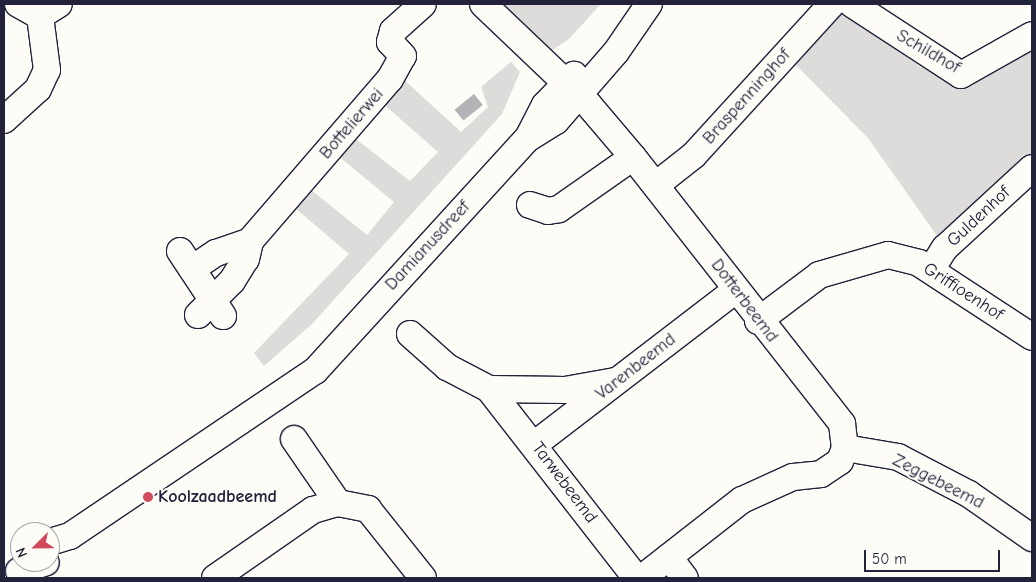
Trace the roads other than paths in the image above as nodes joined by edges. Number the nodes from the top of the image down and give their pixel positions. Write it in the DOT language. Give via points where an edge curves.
graph roads {
  1 [pos="424,4"];
  2 [pos="483,4"];
  3 [pos="832,4"];
  4 [pos="852,4"];
  5 [pos="39,8"];
  6 [pos="642,12"];
  7 [pos="1032,36"];
  8 [pos="572,90"];
  9 [pos="4,120"];
  10 [pos="633,157"];
  11 [pos="1032,168"];
  12 [pos="656,185"];
  13 [pos="530,205"];
  14 [pos="250,242"];
  15 [pos="931,270"];
  16 [pos="736,290"];
  17 [pos="758,321"];
  18 [pos="410,334"];
  19 [pos="1032,337"];
  20 [pos="618,380"];
  21 [pos="490,389"];
  22 [pos="294,439"];
  23 [pos="536,444"];
  24 [pos="845,448"];
  25 [pos="338,503"];
  26 [pos="1032,538"];
  27 [pos="60,539"];
  28 [pos="669,557"];
  29 [pos="215,578"];
  30 [pos="423,578"];
  31 [pos="636,578"];
  32 [pos="642,578"];
  33 [pos="685,578"];
  1 -- 14 [label="street, Bottelierwei" via="393,31 390,42 403,56 390,80"];
  2 -- 8 [label="street, Dotterbeemd"];
  3 -- 12 [label="street, Braspenninghof" via="694,155"];
  4 -- 7 [label="street, Schildhof" via="961,75"];
  5 -- 9 [label="street" via="47,70 38,89"];
  6 -- 8 [label="street, Damianusdreef" via="606,41"];
  8 -- 10 [label="street, Dotterbeemd"];
  8 -- 27 [label="street, Damianusdreef" via="545,105 527,138 298,386 224,430"];
  10 -- 12 [label="street, Dotterbeemd"];
  10 -- 13 [label="street" via="559,209 548,211"];
  11 -- 15 [label="street, Guldenhof" via="945,248"];
  12 -- 16 [label="street, Dotterbeemd"];
  14 -- 14 [label="street, Bottelierwei" via="232,282 211,311 186,260"];
  15 -- 17 [label="street, Griffioenhof" via="888,255 856,262 819,275"];
  15 -- 19 [label="street, Griffioenhof"];
  16 -- 17 [label="street, Dotterbeemd"];
  16 -- 20 [label="street, Varenbeemd"];
  17 -- 24 [label="street, Dotterbeemd" via="842,424"];
  18 -- 21 [label="street, Tarwebeemd" via="447,367"];
  20 -- 21 [label="street, Tarwebeemd" via="565,390"];
  20 -- 23 [label="street, Varenbeemd"];
  21 -- 23 [label="street, Tarwebeemd"];
  22 -- 25 [label="street"];
  23 -- 31 [label="street, Tarwebeemd"];
  24 -- 26 [label="street, Zeggebeemd" via="898,457 969,494"];
  24 -- 28 [label="street" via="840,462 821,474 764,486"];
  25 -- 29 [label="street" via="313,510"];
  25 -- 30 [label="street" via="368,509"];
  28 -- 32 [label="street"];
  28 -- 33 [label="street"];
}
